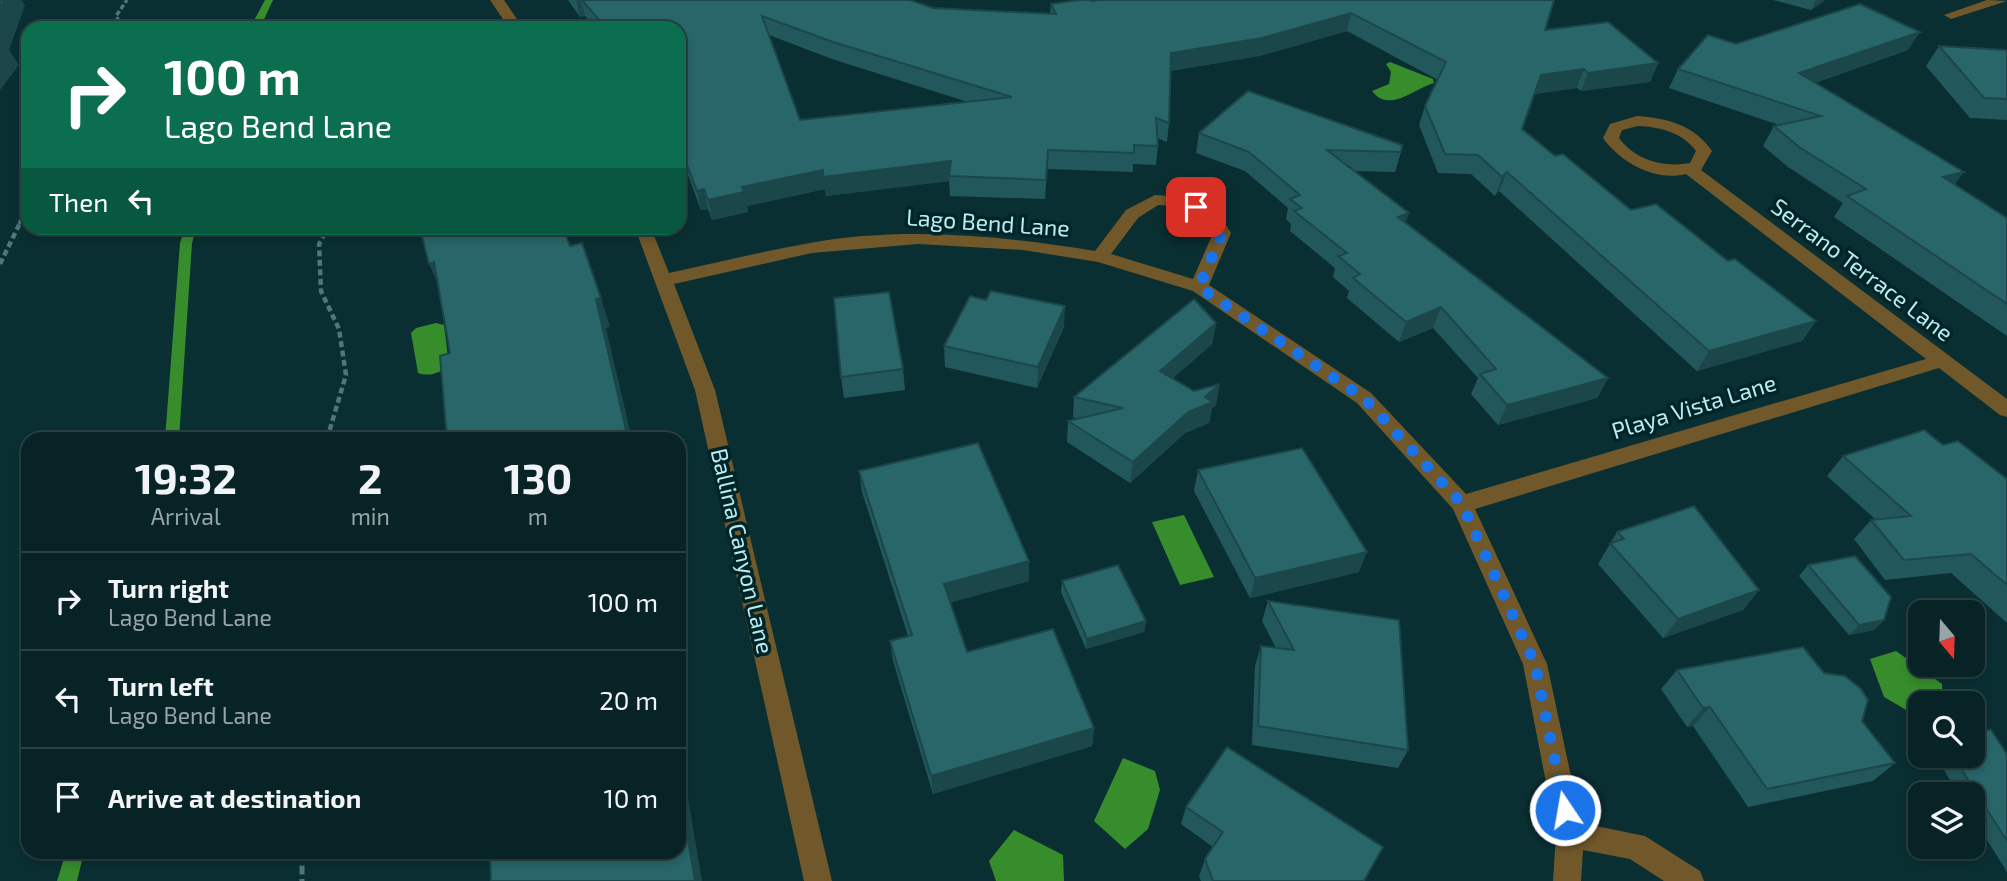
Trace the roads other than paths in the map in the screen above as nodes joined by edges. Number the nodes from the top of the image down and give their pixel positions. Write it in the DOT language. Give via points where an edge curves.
graph roads {
  1 [pos="497,0"];
  2 [pos="2001,0"];
  3 [pos="1951,15"];
  4 [pos="511,21"];
  5 [pos="1688,169"];
  6 [pos="646,235"];
  7 [pos="1100,257"];
  8 [pos="665,280"];
  9 [pos="1199,287"];
  10 [pos="1941,360"];
  11 [pos="2007,410"];
  12 [pos="1462,504"];
  13 [pos="1570,834"];
  14 [pos="818,881"];
  15 [pos="1567,881"];
  16 [pos="1690,881"];
  1 -- 4 [label="street"];
  2 -- 3 [label="street"];
  5 -- 5 [label="street" via="1657,169 1634,161 1615,149 1610,133 1637,121 1679,130 1704,152 1698,165"];
  5 -- 10 [label="street, Serrano Terrace Lane"];
  6 -- 8 [label="street, Ballina Canyon Lane"];
  7 -- 8 [label="street, Lago Bend Lane" via="1023,245 918,239 812,248"];
  7 -- 9 [label="street, Lago Bend Lane"];
  7 -- 9 [label="street" via="1132,214 1155,200 1181,201 1210,214 1222,233"];
  8 -- 14 [label="street, Ballina Canyon Lane" via="705,390"];
  9 -- 12 [label="street, Lago Bend Lane" via="1364,398"];
  10 -- 11 [label="street, Serrano Terrace Lane"];
  10 -- 12 [label="street, Playa Vista Lane"];
  12 -- 13 [label="street, Lago Bend Lane" via="1535,664"];
  13 -- 15 [label="street, Lago Bend Lane"];
  13 -- 16 [label="street" via="1635,846"];
}
